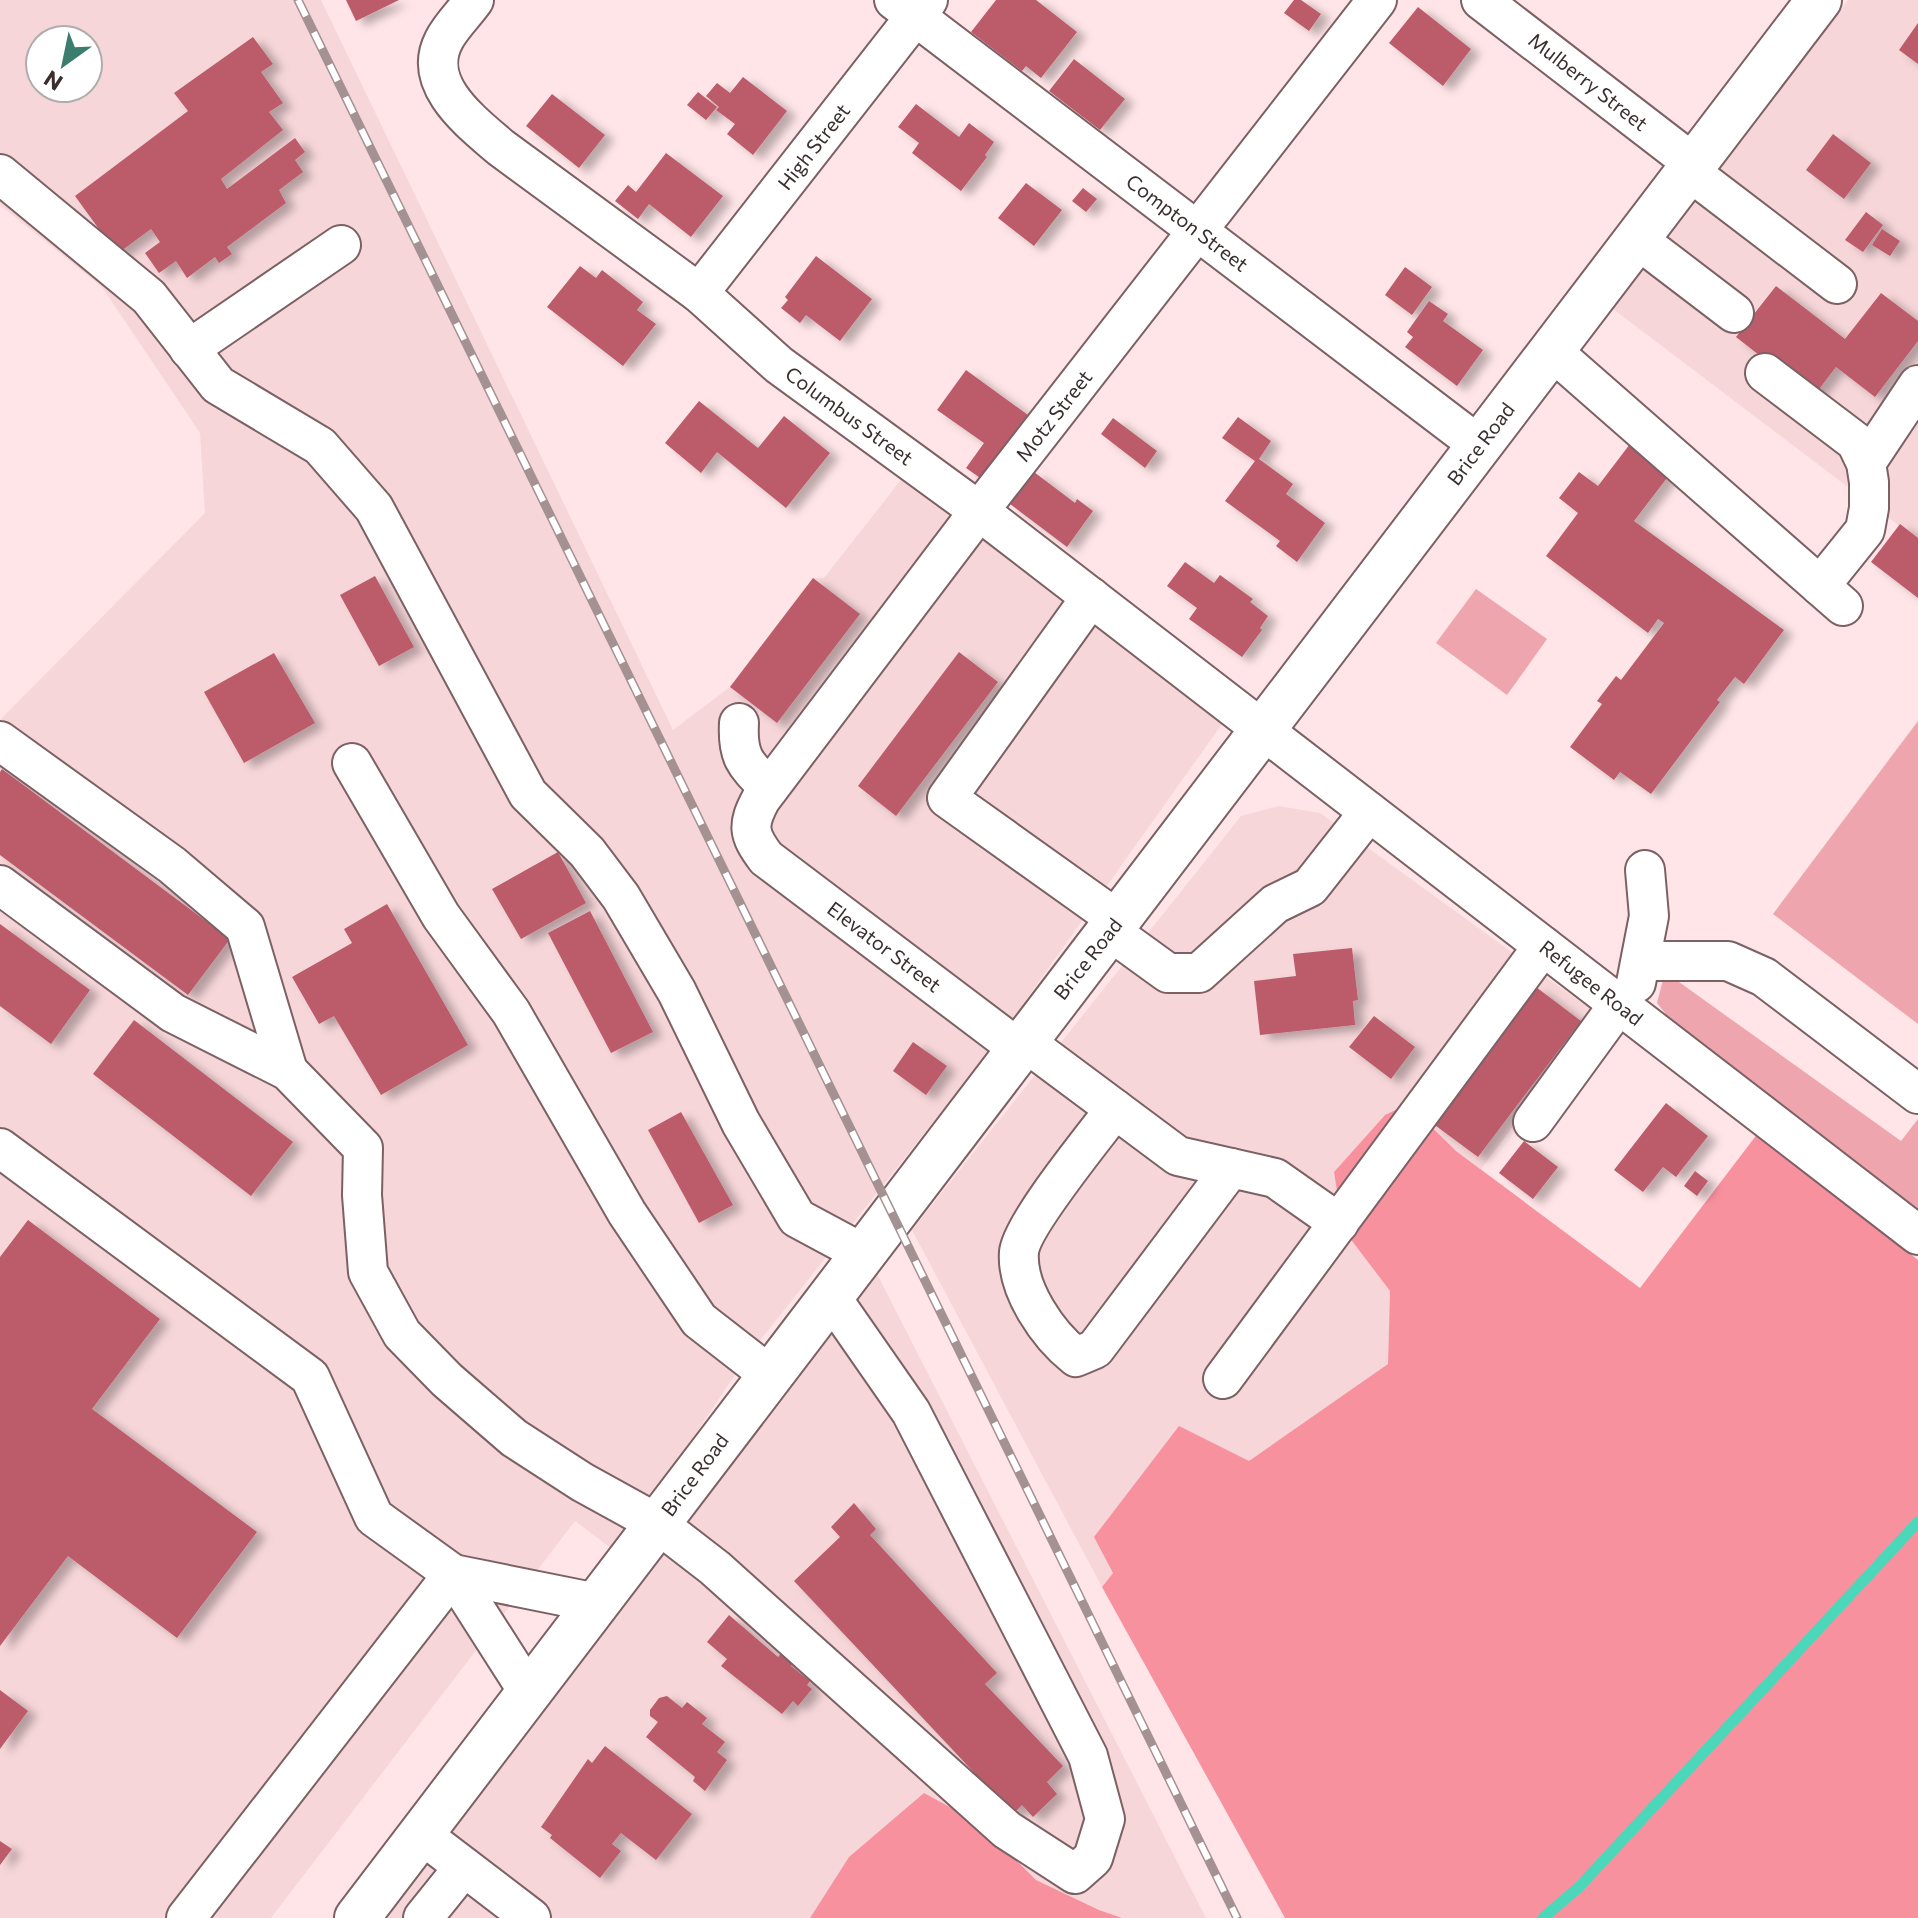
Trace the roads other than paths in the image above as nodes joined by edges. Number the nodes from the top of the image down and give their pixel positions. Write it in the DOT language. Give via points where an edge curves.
graph roads {
  1 [pos="474,0"];
  2 [pos="1377,0"];
  3 [pos="1481,0"];
  4 [pos="1819,0"];
  5 [pos="912,5"];
  6 [pos="1692,167"];
  7 [pos="0,174"];
  8 [pos="1198,232"];
  9 [pos="1637,239"];
  10 [pos="341,245"];
  11 [pos="1837,284"];
  12 [pos="699,293"];
  13 [pos="1734,313"];
  14 [pos="189,349"];
  15 [pos="1552,351"];
  16 [pos="1765,373"];
  17 [pos="1918,385"];
  18 [pos="1480,446"];
  19 [pos="1866,463"];
  20 [pos="979,511"];
  21 [pos="1091,597"];
  22 [pos="739,723"];
  23 [pos="1264,731"];
  24 [pos="0,741"];
  25 [pos="352,763"];
  26 [pos="769,788"];
  27 [pos="1369,812"];
  28 [pos="753,840"];
  29 [pos="1645,870"];
  30 [pos="0,885"];
  31 [pos="1114,925"];
  32 [pos="1543,946"];
  33 [pos="1641,961"];
  34 [pos="1625,1009"];
  35 [pos="1022,1045"];
  36 [pos="288,1071"];
  37 [pos="1918,1094"];
  38 [pos="1115,1109"];
  39 [pos="1533,1122"];
  40 [pos="0,1148"];
  41 [pos="1231,1168"];
  42 [pos="1339,1223"];
  43 [pos="1918,1235"];
  44 [pos="864,1254"];
  45 [pos="831,1297"];
  46 [pos="771,1376"];
  47 [pos="1223,1379"];
  48 [pos="658,1524"];
  49 [pos="453,1574"];
  50 [pos="597,1603"];
  51 [pos="529,1693"];
  52 [pos="421,1834"];
  53 [pos="464,1867"];
  54 [pos="186,1918"];
  55 [pos="357,1918"];
  56 [pos="423,1918"];
  57 [pos="531,1918"];
  1 -- 12 [label="street, Columbus Street" via="443,41 438,65 444,90 500,147"];
  2 -- 8 [label="street, Motz Street"];
  3 -- 6 [label="street, Mulberry Street"];
  4 -- 6 [label="main road, Brice Road"];
  5 -- 8 [label="street, Compton Street"];
  5 -- 12 [label="street, High Street"];
  6 -- 9 [label="main road, Brice Road"];
  6 -- 11 [label="street, Mulberry Street"];
  7 -- 14 [label="street" via="149,297"];
  8 -- 18 [label="street, Compton Street"];
  8 -- 20 [label="street, Motz Street"];
  9 -- 13 [label="street"];
  9 -- 15 [label="main road, Brice Road"];
  10 -- 14 [label="street"];
  12 -- 20 [label="street, Columbus Street" via="779,365"];
  14 -- 44 [label="street" via="218,385 320,446 374,508 528,794 587,852 621,897 797,1218"];
  15 -- 18 [label="main road, Brice Road"];
  15 -- 19 [label="street" via="1832,596 1865,530"];
  16 -- 19 [label="street" via="1856,442"];
  17 -- 19 [label="street"];
  18 -- 23 [label="main road, Brice Road"];
  20 -- 21 [label="street, Columbus Street"];
  20 -- 26 [label="street, Motz Street"];
  21 -- 23 [label="street, Columbus Street"];
  21 -- 31 [label="street" via="947,798"];
  22 -- 26 [label="street" via="738,746 745,764"];
  23 -- 27 [label="street, Refugee Road"];
  23 -- 31 [label="main road, Brice Road"];
  24 -- 36 [label="street" via="172,865 245,927"];
  25 -- 46 [label="street" via="441,916 511,1012 627,1213 699,1320"];
  26 -- 28 [label="street, Motz Street" via="751,818"];
  27 -- 31 [label="street" via="1310,887 1275,904 1199,973 1168,973"];
  27 -- 32 [label="street, Refugee Road"];
  28 -- 35 [label="street, Elevator Street" via="766,858"];
  29 -- 33 [label="street" via="1649,916"];
  30 -- 36 [label="street" via="173,1013"];
  31 -- 35 [label="main road, Brice Road"];
  32 -- 34 [label="street, Refugee Road"];
  32 -- 42 [label="street"];
  33 -- 34 [label="street"];
  33 -- 37 [label="street" via="1728,961 1764,977"];
  34 -- 39 [label="street"];
  34 -- 43 [label="street, Refugee Road"];
  35 -- 38 [label="street, Elevator Street"];
  35 -- 44 [label="main road, Brice Road"];
  36 -- 48 [label="street" via="363,1148 368,1272 402,1334 514,1438"];
  38 -- 41 [label="street, Elevator Street" via="1178,1156"];
  38 -- 41 [label="street" via="1038,1212 1019,1249 1020,1275 1033,1302 1059,1344 1076,1357 1095,1349"];
  40 -- 49 [label="street" via="310,1377 374,1517"];
  41 -- 42 [label="street, Elevator Street" via="1275,1178"];
  42 -- 47 [label="street"];
  44 -- 45 [label="main road, Brice Road"];
  45 -- 46 [label="main road, Brice Road"];
  45 -- 48 [label="street" via="911,1412 1088,1756 1105,1819 1093,1858 1075,1874 1007,1830 715,1568"];
  46 -- 48 [label="main road, Brice Road"];
  48 -- 50 [label="main road, Brice Road"];
  49 -- 50 [label="street"];
  49 -- 51 [label="street"];
  49 -- 54 [label="street"];
  50 -- 51 [label="main road, Brice Road"];
  51 -- 52 [label="main road, Brice Road"];
  52 -- 53 [label="street"];
  52 -- 55 [label="main road, Brice Road"];
  53 -- 56 [label="street"];
  53 -- 57 [label="street"];
}
